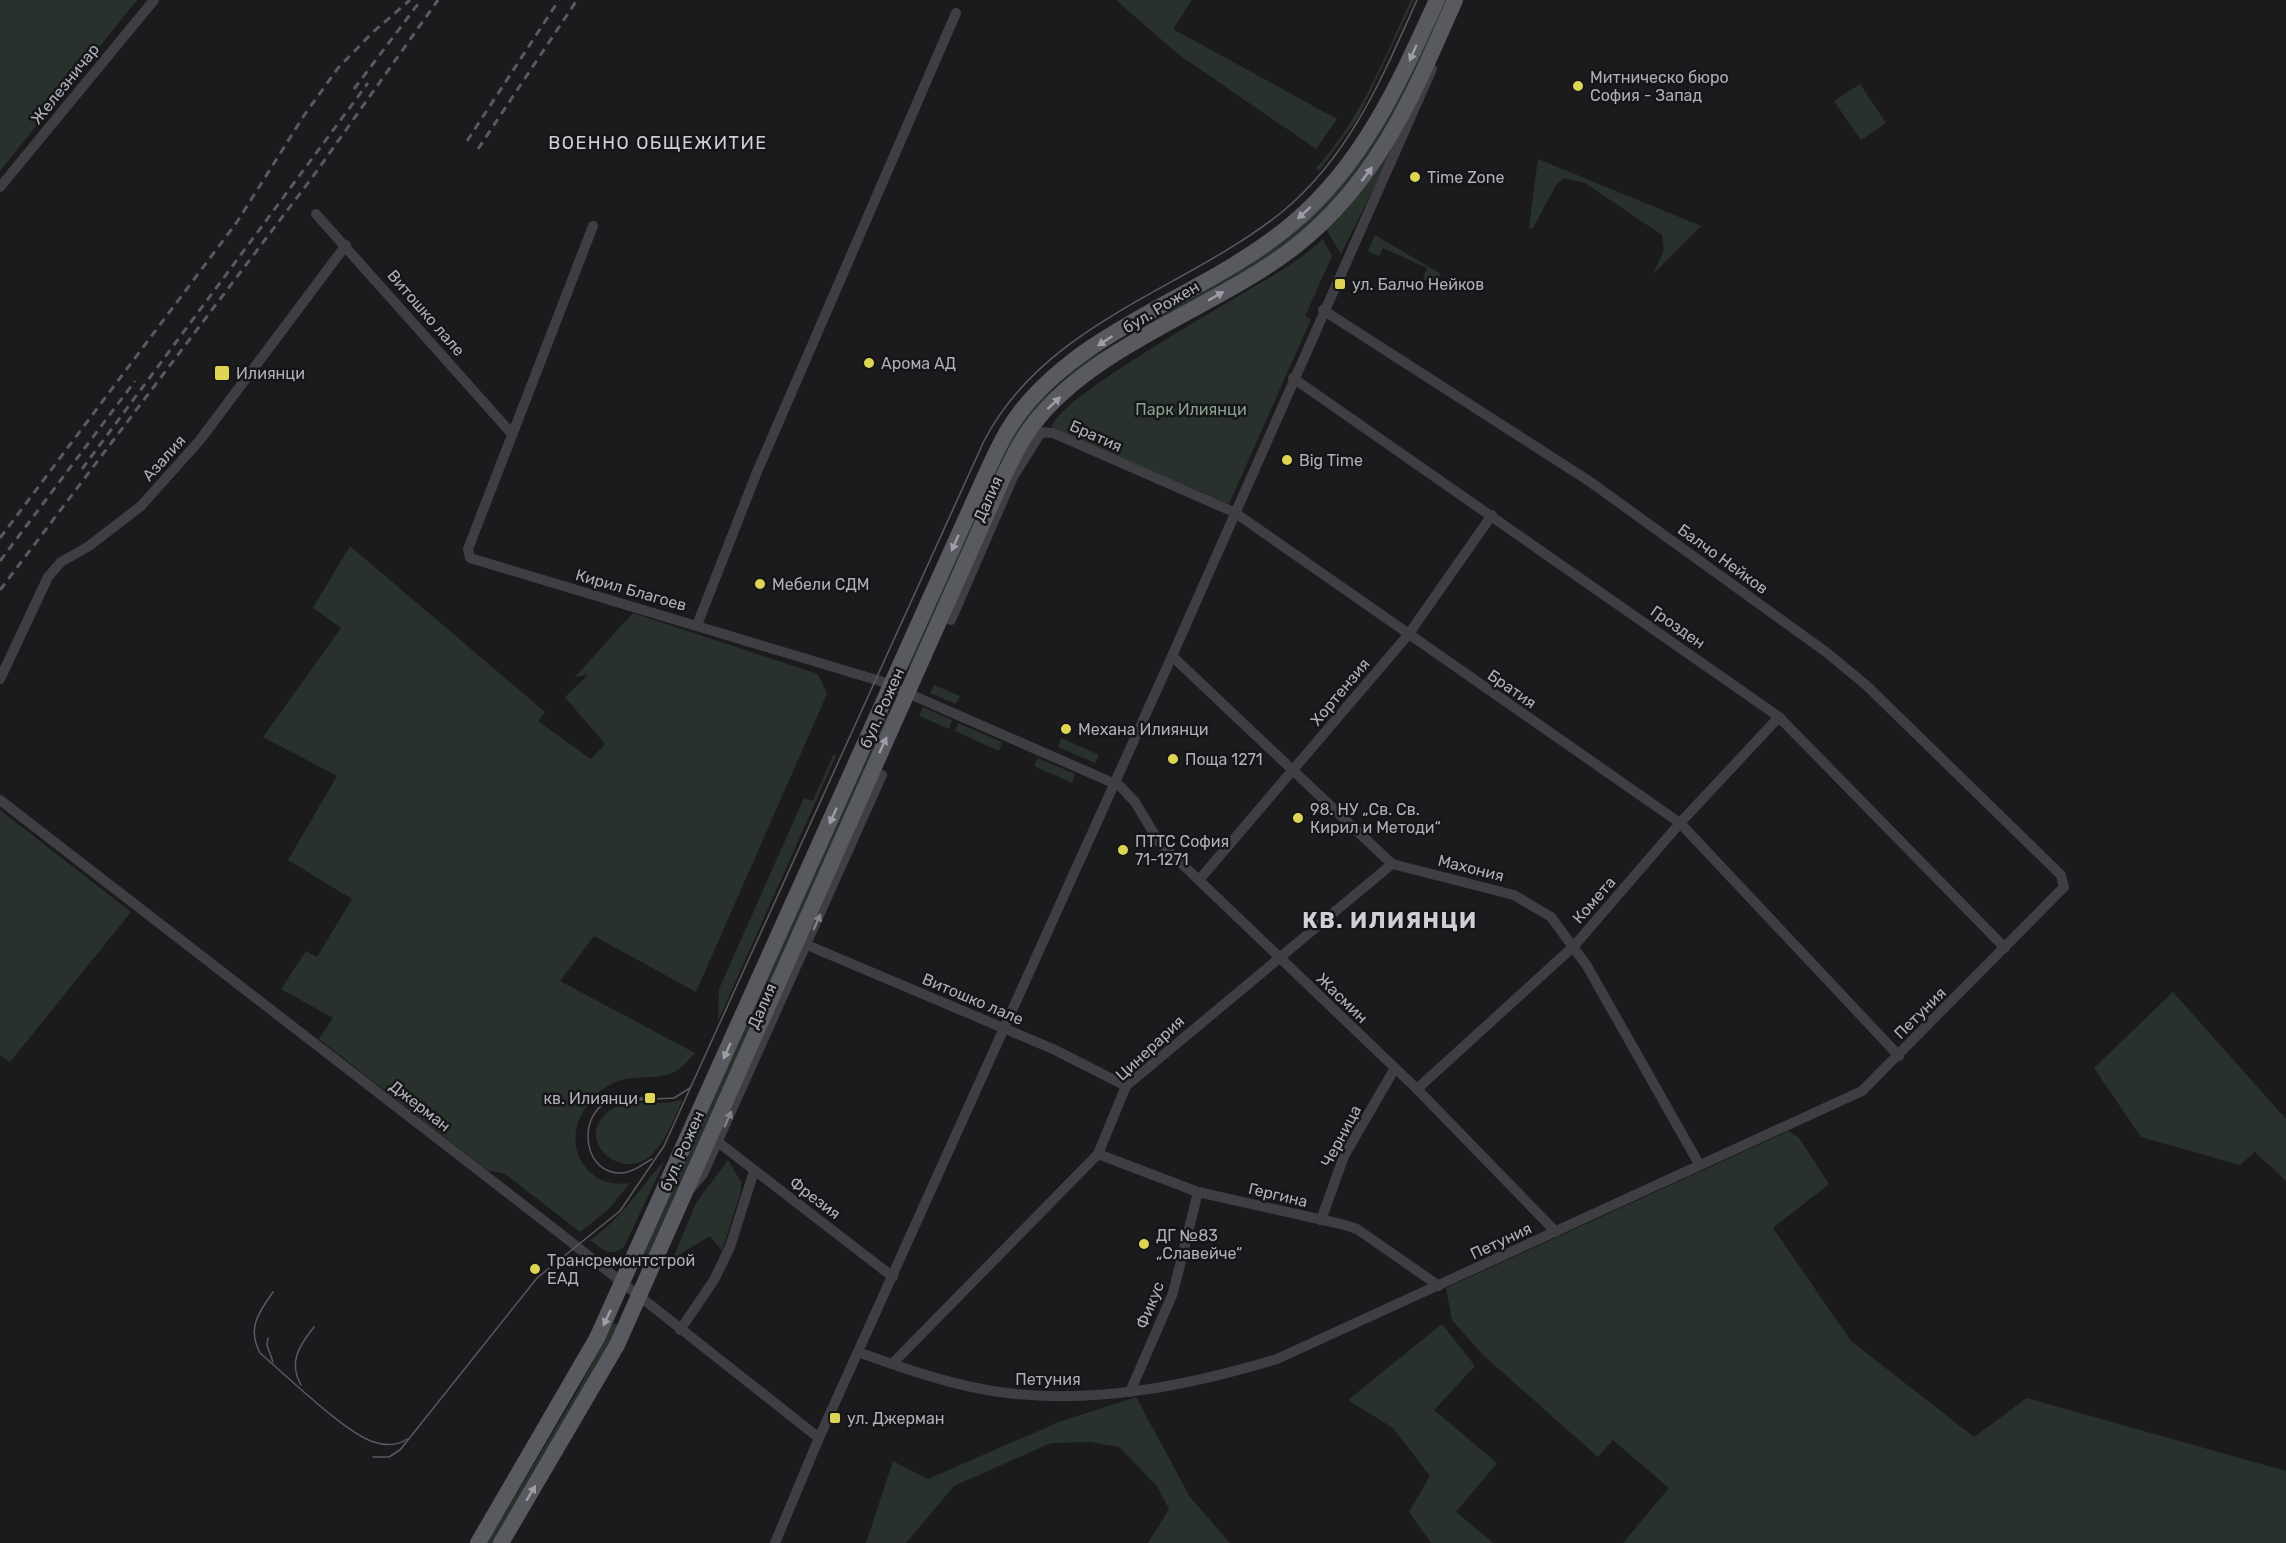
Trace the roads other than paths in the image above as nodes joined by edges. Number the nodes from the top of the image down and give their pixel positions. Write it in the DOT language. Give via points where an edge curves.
graph roads {
  1 [pos="153,0"];
  2 [pos="1437,0"];
  3 [pos="1453,6"];
  4 [pos="956,13"];
  5 [pos="0,187"];
  6 [pos="316,214"];
  7 [pos="592,226"];
  8 [pos="346,246"];
  9 [pos="1323,310"];
  10 [pos="1293,378"];
  11 [pos="1045,431"];
  12 [pos="512,434"];
  13 [pos="1234,512"];
  14 [pos="1492,515"];
  15 [pos="962,583"];
  16 [pos="951,620"];
  17 [pos="697,625"];
  18 [pos="1408,635"];
  19 [pos="1172,656"];
  20 [pos="0,679"];
  21 [pos="900,689"];
  22 [pos="1779,717"];
  23 [pos="1294,770"];
  24 [pos="882,775"];
  25 [pos="1113,783"];
  26 [pos="0,800"];
  27 [pos="859,812"];
  28 [pos="1680,823"];
  29 [pos="1392,864"];
  30 [pos="1199,880"];
  31 [pos="2065,883"];
  32 [pos="807,945"];
  33 [pos="1574,946"];
  34 [pos="2005,948"];
  35 [pos="1279,957"];
  36 [pos="1005,1028"];
  37 [pos="1899,1056"];
  38 [pos="1395,1068"];
  39 [pos="1126,1086"];
  40 [pos="1417,1089"];
  41 [pos="718,1142"];
  42 [pos="1098,1154"];
  43 [pos="1699,1164"];
  44 [pos="754,1171"];
  45 [pos="1198,1192"];
  46 [pos="679,1205"];
  47 [pos="1321,1220"];
  48 [pos="1556,1232"];
  49 [pos="893,1277"];
  50 [pos="623,1285"];
  51 [pos="1439,1286"];
  52 [pos="639,1298"];
  53 [pos="680,1330"];
  54 [pos="858,1352"];
  55 [pos="892,1364"];
  56 [pos="1130,1392"];
  57 [pos="819,1438"];
  58 [pos="478,1543"];
  59 [pos="501,1543"];
  60 [pos="775,1543"];
  1 -- 5 [label="street, Железничар"];
  2 -- 21 [label="main road, бул. Рожен, one-way" via="1373,130 1350,166 1312,206 1262,247 1087,352 1020,412 986,474"];
  3 -- 9 [label="street, бул. Рожен" via="1424,91"];
  15 -- 3 [label="main road, бул. Рожен, one-way" via="1001,482 1033,425 1099,366 1274,261 1332,214 1367,174 1390,138"];
  4 -- 17 [label="street" via="757,472"];
  6 -- 8 [label="street, Витошко лале"];
  7 -- 12 [label="street, Кирил Благоев"];
  8 -- 12 [label="street, Витошко лале"];
  8 -- 20 [label="street, Азалия" via="200,440 141,506 61,562 48,577"];
  9 -- 10 [label="street, бул. Рожен"];
  9 -- 31 [label="street, Балчо Нейков" via="1589,481 1826,652 1866,685"];
  10 -- 13 [label="street, бул. Рожен"];
  10 -- 14 [label="street, Грозден"];
  11 -- 13 [label="street, Братия"];
  11 -- 15 [label="street, Далия" via="1036,438 1014,477"];
  12 -- 17 [label="street, Кирил Благоев" via="468,549 471,558"];
  13 -- 18 [label="street, Братия"];
  13 -- 19 [label="street, бул. Рожен"];
  14 -- 18 [label="street, Хортензия"];
  14 -- 22 [label="street, Грозден"];
  15 -- 16 [label="street, Далия"];
  15 -- 21 [label="main road, бул. Рожен"];
  17 -- 21 [label="street, Кирил Благоев"];
  18 -- 23 [label="street, Хортензия"];
  18 -- 28 [label="street, Братия"];
  19 -- 23 [label="street"];
  19 -- 25 [label="street, бул. Рожен"];
  21 -- 25 [label="street, Кирил Благоев"];
  27 -- 21 [label="main road, бул. Рожен, one-way"];
  21 -- 50 [label="main road, бул. Рожен, one-way"];
  22 -- 28 [label="street, Комета"];
  22 -- 34 [label="street, Грозден"];
  23 -- 29 [label="street"];
  23 -- 30 [label="street, Хортензия"];
  24 -- 27 [label="street, Далия"];
  25 -- 30 [label="street, Жасмин" via="1128,792 1159,842"];
  25 -- 36 [label="street, бул. Рожен"];
  26 -- 50 [label="street, Джерман"];
  32 -- 27 [label="street, Далия, one-way"];
  27 -- 46 [label="main road, бул. Рожен"];
  28 -- 33 [label="street, Комета"];
  28 -- 37 [label="street, Братия"];
  29 -- 33 [label="street, Махония" via="1528,901 1551,917"];
  29 -- 35 [label="street, Цинерария"];
  30 -- 35 [label="street, Жасмин"];
  31 -- 34 [label="street, Петуния"];
  32 -- 36 [label="street, Витошко лале"];
  41 -- 32 [label="street, Далия, one-way"];
  33 -- 40 [label="street, Комета"];
  33 -- 43 [label="street, Махония"];
  34 -- 37 [label="street, Петуния"];
  35 -- 38 [label="street, Жасмин"];
  35 -- 39 [label="street, Цинерария"];
  36 -- 39 [label="street, Витошко лале"];
  36 -- 49 [label="street, бул. Рожен"];
  37 -- 43 [label="street, Петуния" via="1857,1094"];
  38 -- 40 [label="street, Жасмин"];
  38 -- 47 [label="street, Черница" via="1344,1156"];
  39 -- 42 [label="street, Цинерария"];
  40 -- 48 [label="street, Жасмин"];
  41 -- 44 [label="street, Фрезия"];
  41 -- 46 [label="street, Далия" via="703,1174"];
  42 -- 45 [label="street, Гергина"];
  42 -- 55 [label="street, Цинерария"];
  43 -- 48 [label="street, Петуния"];
  44 -- 49 [label="street, Фрезия"];
  44 -- 53 [label="street" via="730,1247 714,1280"];
  45 -- 47 [label="street, Гергина"];
  45 -- 56 [label="street, Фикус" via="1173,1293"];
  46 -- 52 [label="main road, бул. Рожен"];
  47 -- 51 [label="street, Гергина" via="1357,1229"];
  48 -- 51 [label="street, Петуния"];
  49 -- 54 [label="street, бул. Рожен"];
  50 -- 52 [label="street, Джерман"];
  50 -- 58 [label="main road, бул. Рожен, one-way" via="584,1365"];
  51 -- 56 [label="street, Петуния" via="1277,1359"];
  52 -- 53 [label="street, Джерман"];
  59 -- 52 [label="main road, бул. Рожен, one-way" via="601,1375"];
  53 -- 57 [label="street, Джерман"];
  54 -- 55 [label="street, Петуния"];
  54 -- 57 [label="street, бул. Рожен"];
  55 -- 56 [label="street, Петуния" via="1005,1393"];
  57 -- 60 [label="street, бул. Рожен"];
}
